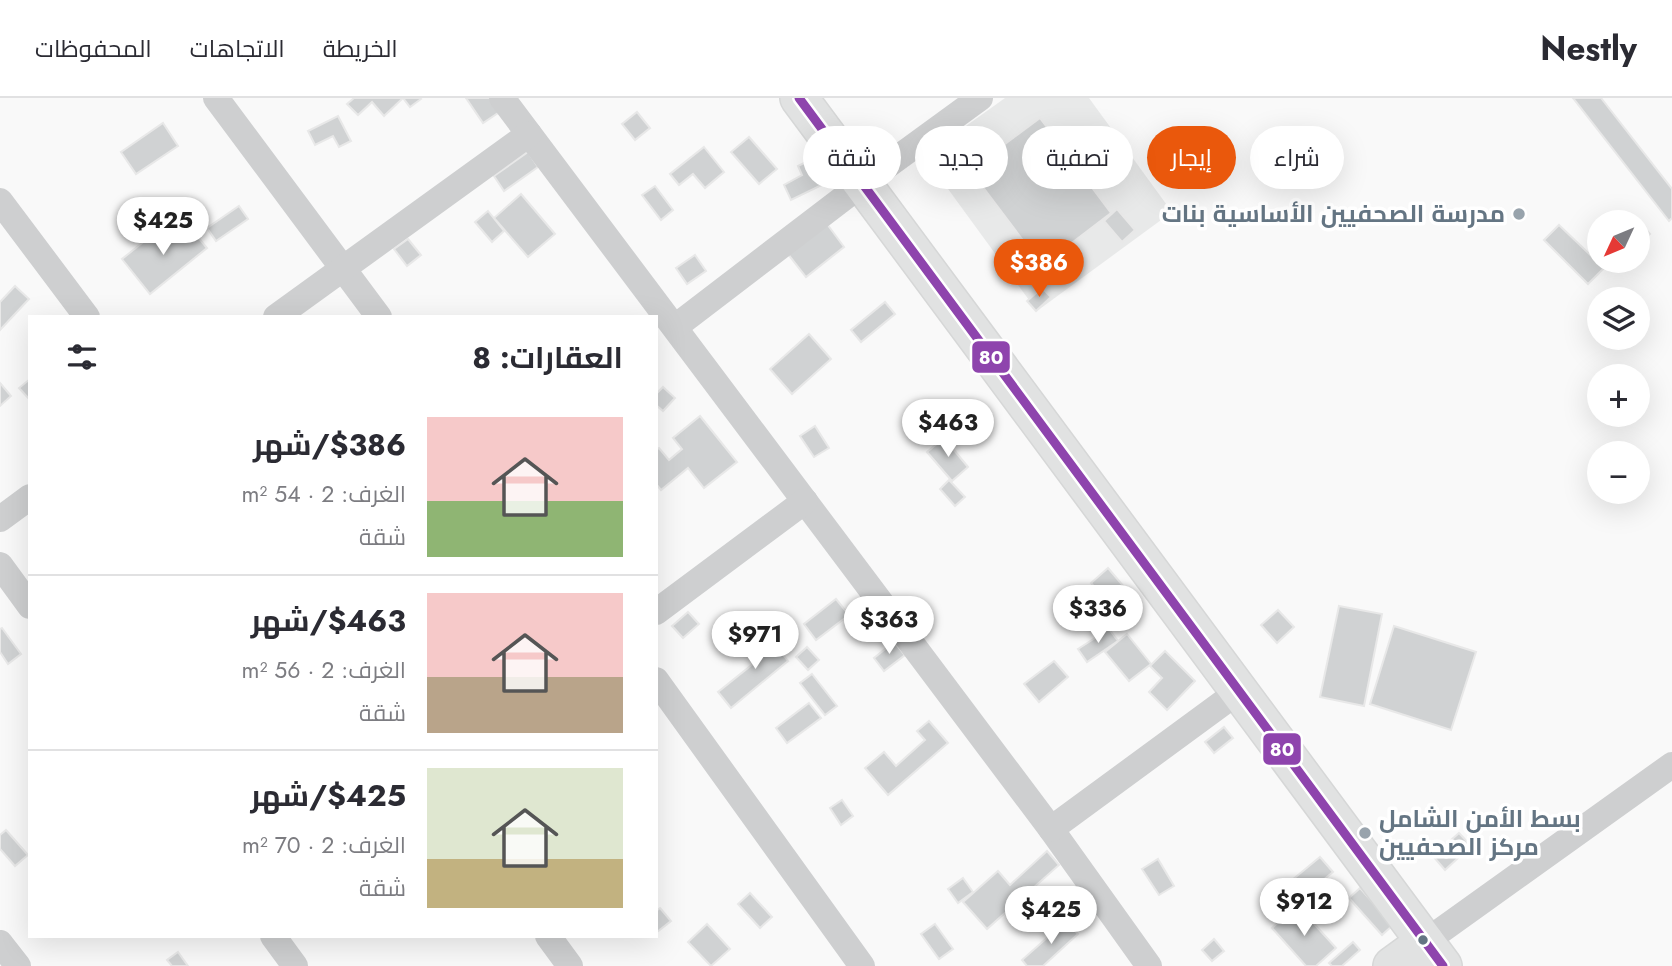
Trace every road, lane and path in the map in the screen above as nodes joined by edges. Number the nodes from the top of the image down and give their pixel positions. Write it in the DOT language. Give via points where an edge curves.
graph roads {
  1 [pos="216,98"];
  2 [pos="502,98"];
  3 [pos="799,98"];
  4 [pos="980,98"];
  5 [pos="820,126"];
  6 [pos="529,134"];
  7 [pos="901,156"];
  8 [pos="855,189"];
  9 [pos="866,189"];
  10 [pos="0,201"];
  11 [pos="342,269"];
  12 [pos="86,315"];
  13 [pos="279,315"];
  14 [pos="377,315"];
  15 [pos="675,327"];
  16 [pos="28,498"];
  17 [pos="805,500"];
  18 [pos="0,519"];
  19 [pos="0,565"];
  20 [pos="28,603"];
  21 [pos="658,610"];
  22 [pos="658,683"];
  23 [pos="1239,691"];
  24 [pos="1672,765"];
  25 [pos="1051,829"];
  26 [pos="274,938"];
  27 [pos="549,938"];
  28 [pos="0,943"];
  29 [pos="1434,954"];
  30 [pos="18,966"];
  31 [pos="295,966"];
  32 [pos="570,966"];
  33 [pos="861,966"];
  34 [pos="1149,966"];
  35 [pos="1392,966"];
  1 -- 11 [label="street"];
  2 -- 6 [label="street"];
  3 -- 5 [label="street"];
  4 -- 7 [label="street"];
  6 -- 11 [label="street"];
  6 -- 15 [label="street"];
  8 -- 15 [label="street"];
  9 -- 23 [label="street"];
  10 -- 12 [label="street"];
  11 -- 13 [label="street"];
  11 -- 14 [label="street"];
  15 -- 17 [label="street"];
  16 -- 18 [label="street"];
  17 -- 21 [label="street"];
  17 -- 25 [label="street"];
  19 -- 20 [label="street"];
  22 -- 33 [label="street"];
  23 -- 25 [label="street"];
  23 -- 29 [label="street"];
  24 -- 29 [label="street"];
  25 -- 34 [label="street"];
  26 -- 31 [label="street"];
  27 -- 32 [label="street"];
  28 -- 30 [label="street"];
  29 -- 35 [label="street"];
}
